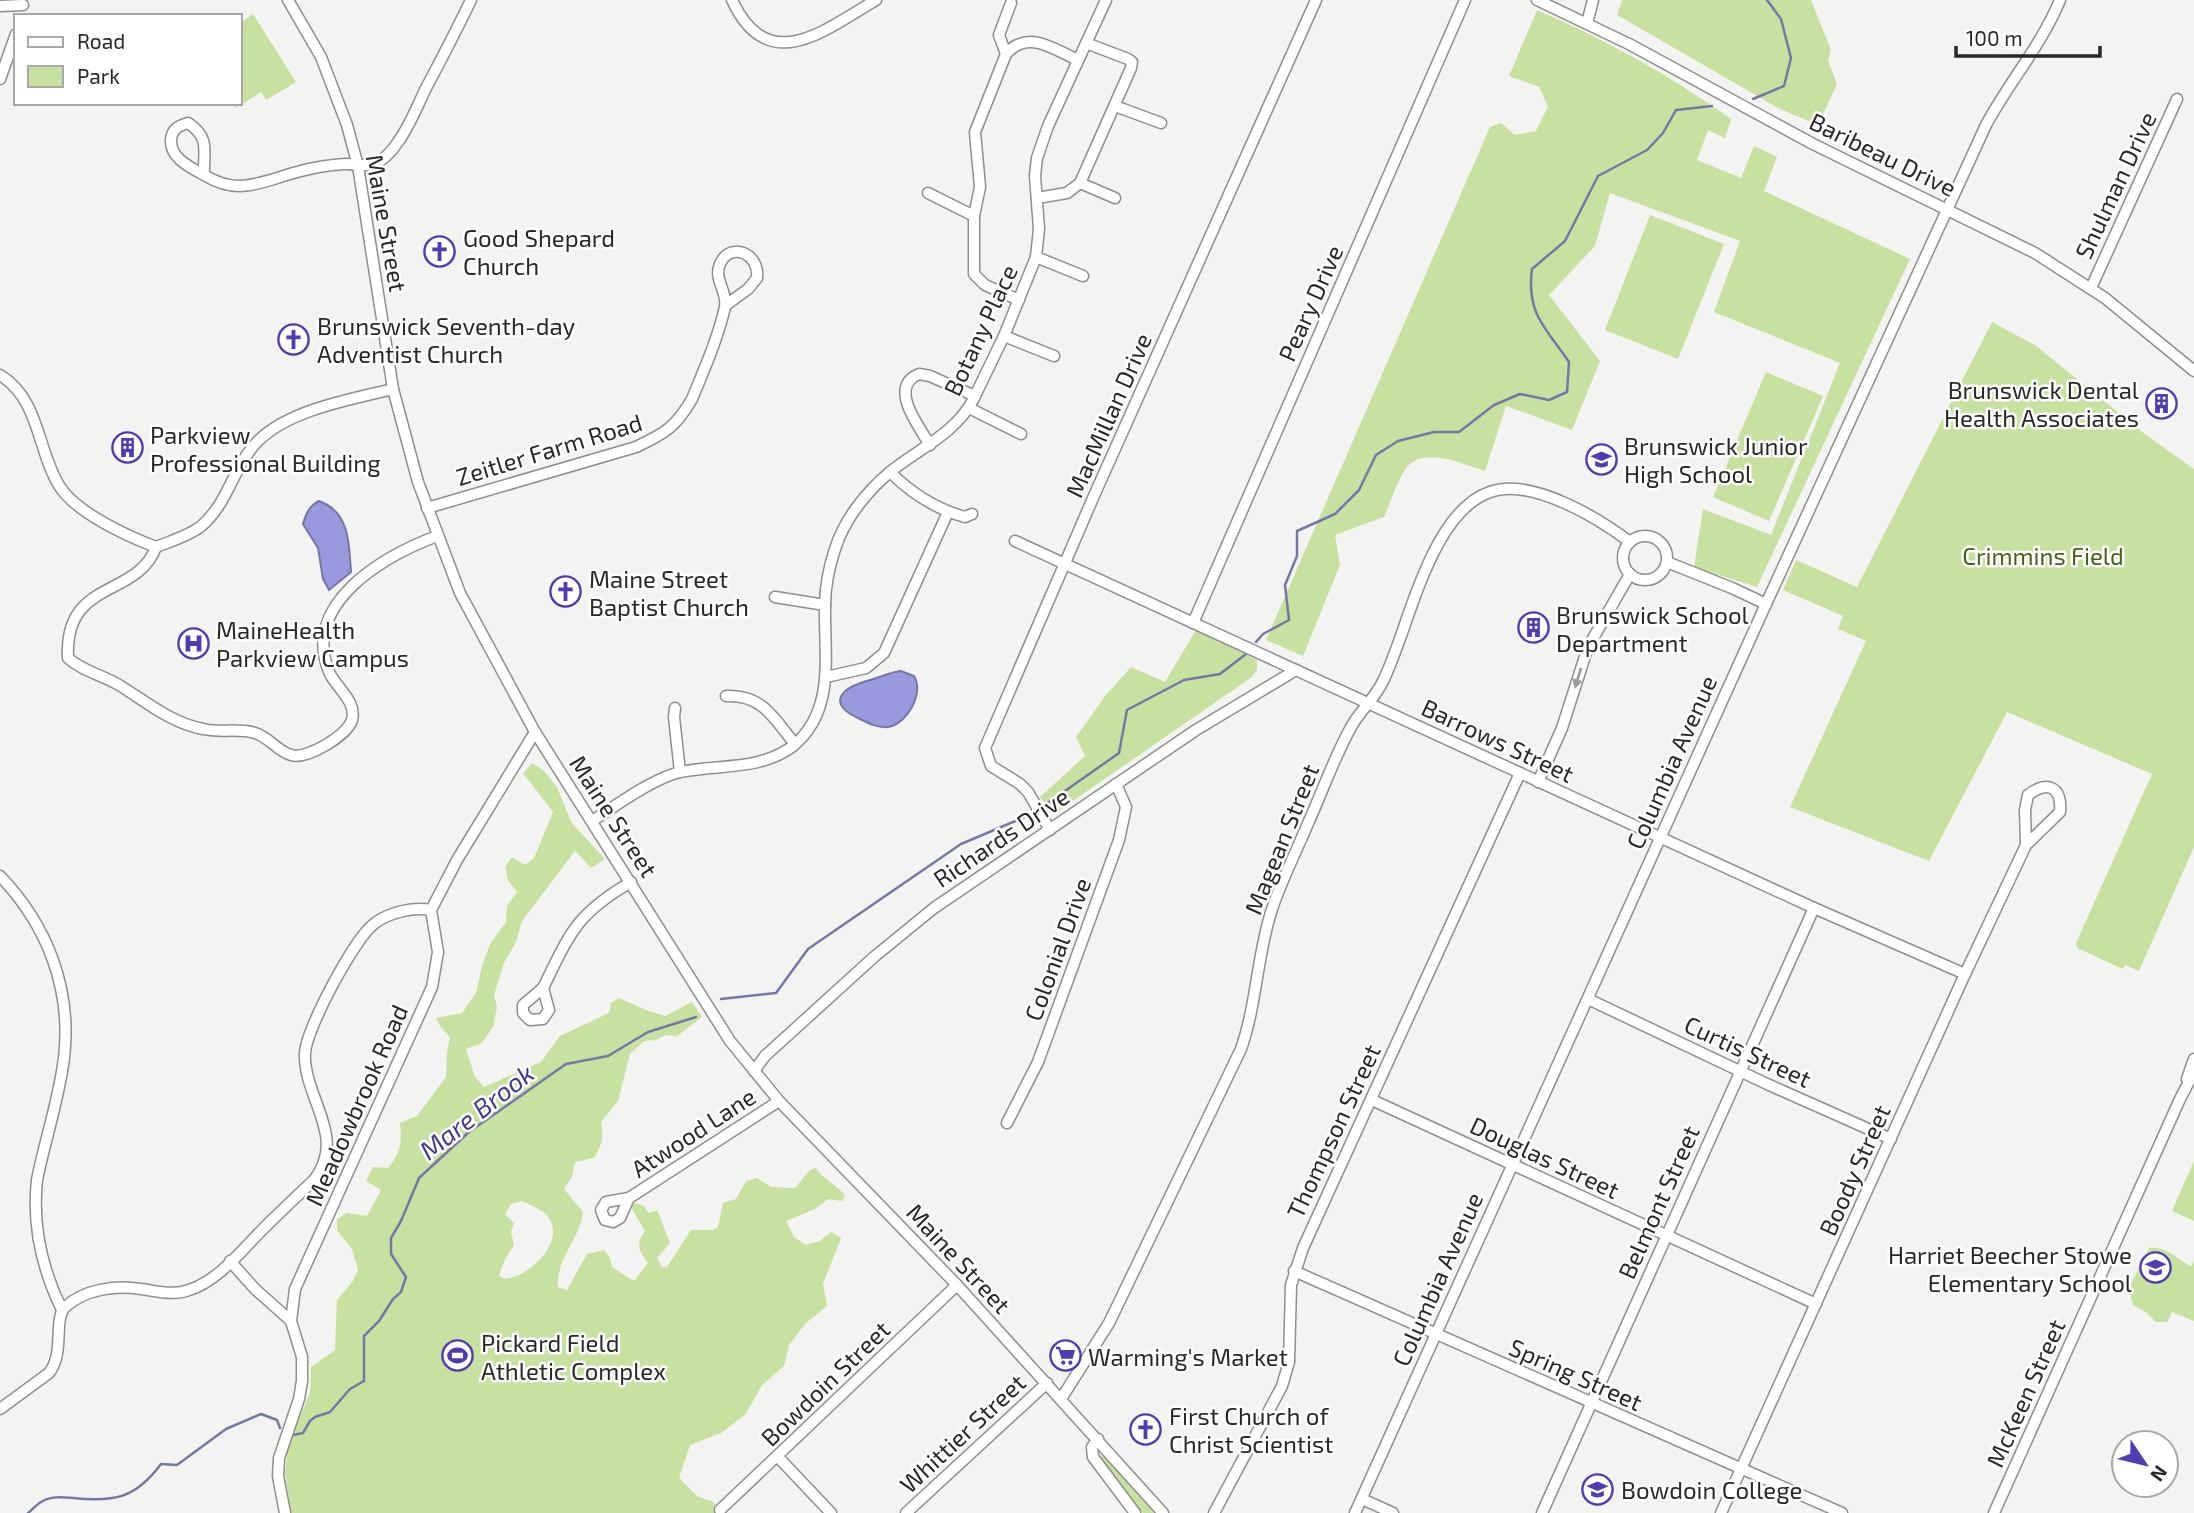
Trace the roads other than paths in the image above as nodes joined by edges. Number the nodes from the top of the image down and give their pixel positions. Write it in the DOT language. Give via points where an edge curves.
graph roads {
  1 [pos="288,0"];
  2 [pos="471,0"];
  3 [pos="732,0"];
  4 [pos="876,0"];
  5 [pos="1105,0"];
  6 [pos="1316,0"];
  7 [pos="1465,0"];
  8 [pos="1537,0"];
  9 [pos="1593,0"];
  10 [pos="2060,0"];
  11 [pos="23,2"];
  12 [pos="1011,3"];
  13 [pos="0,6"];
  14 [pos="1587,23"];
  15 [pos="14,40"];
  16 [pos="1086,43"];
  17 [pos="1006,54"];
  18 [pos="1079,60"];
  19 [pos="0,79"];
  20 [pos="2177,99"];
  21 [pos="1115,106"];
  22 [pos="1161,123"];
  23 [pos="358,166"];
  24 [pos="204,175"];
  25 [pos="1080,183"];
  26 [pos="928,192"];
  27 [pos="1037,198"];
  28 [pos="1115,198"];
  29 [pos="1948,209"];
  30 [pos="974,216"];
  31 [pos="1036,257"];
  32 [pos="1083,276"];
  33 [pos="2091,288"];
  34 [pos="1019,300"];
  35 [pos="726,305"];
  36 [pos="1004,335"];
  37 [pos="1054,356"];
  38 [pos="2194,371"];
  39 [pos="0,375"];
  40 [pos="393,389"];
  41 [pos="975,396"];
  42 [pos="969,408"];
  43 [pos="1021,434"];
  44 [pos="930,445"];
  45 [pos="890,472"];
  46 [pos="427,508"];
  47 [pos="948,512"];
  48 [pos="972,514"];
  49 [pos="437,536"];
  50 [pos="1015,541"];
  51 [pos="1630,542"];
  52 [pos="156,547"];
  53 [pos="1667,562"];
  54 [pos="1065,564"];
  55 [pos="1630,574"];
  56 [pos="775,597"];
  57 [pos="1766,604"];
  58 [pos="825,605"];
  59 [pos="1193,623"];
  60 [pos="1296,670"];
  61 [pos="826,677"];
  62 [pos="726,696"];
  63 [pos="1368,703"];
  64 [pos="675,708"];
  65 [pos="535,732"];
  66 [pos="795,744"];
  67 [pos="680,772"];
  68 [pos="1520,773"];
  69 [pos="1538,782"];
  70 [pos="1116,784"];
  71 [pos="593,821"];
  72 [pos="1050,830"];
  73 [pos="1661,836"];
  74 [pos="2026,845"];
  75 [pos="0,876"];
  76 [pos="631,882"];
  77 [pos="1814,908"];
  78 [pos="431,910"];
  79 [pos="1965,974"];
  80 [pos="543,988"];
  81 [pos="1588,999"];
  82 [pos="2194,1059"];
  83 [pos="754,1071"];
  84 [pos="1740,1071"];
  85 [pos="2194,1072"];
  86 [pos="2180,1099"];
  87 [pos="1372,1100"];
  88 [pos="779,1101"];
  89 [pos="1007,1123"];
  90 [pos="1891,1139"];
  91 [pos="1512,1164"];
  92 [pos="629,1198"];
  93 [pos="1666,1235"];
  94 [pos="230,1261"];
  95 [pos="1294,1271"];
  96 [pos="957,1285"];
  97 [pos="1816,1304"];
  98 [pos="62,1310"];
  99 [pos="291,1321"];
  100 [pos="1435,1334"];
  101 [pos="1047,1383"];
  102 [pos="1061,1399"];
  103 [pos="1590,1403"];
  104 [pos="2,1404"];
  105 [pos="1098,1439"];
  106 [pos="778,1457"];
  107 [pos="1741,1469"];
  108 [pos="1362,1499"];
  109 [pos="720,1510"];
  110 [pos="285,1513"];
  111 [pos="831,1513"];
  112 [pos="906,1513"];
  113 [pos="1135,1513"];
  114 [pos="1163,1513"];
  115 [pos="1214,1513"];
  116 [pos="1355,1513"];
  117 [pos="1393,1513"];
  118 [pos="1542,1513"];
  119 [pos="1721,1513"];
  120 [pos="1842,1513"];
  121 [pos="1994,1513"];
  1 -- 23 [label="street, Maine Street" via="330,77"];
  2 -- 23 [label="street" via="399,141 379,162"];
  3 -- 4 [label="street" via="754,30 783,44 818,35"];
  5 -- 16 [label="street, Botany Place"];
  6 -- 54 [label="street, MacMillan Drive"];
  7 -- 59 [label="street, Peary Drive"];
  8 -- 14 [label="street, Baribeau Drive"];
  9 -- 14 [label="street"];
  10 -- 29 [label="street, Columbia Avenue" via="2036,48 2002,95"];
  11 -- 13 [label="street"];
  12 -- 17 [label="street" via="999,35"];
  14 -- 29 [label="street, Baribeau Drive" via="1813,144"];
  15 -- 19 [label="street"];
  16 -- 18 [label="street, Botany Place"];
  16 -- 21 [label="street" via="1132,62"];
  17 -- 18 [label="street" via="1021,42 1035,42"];
  17 -- 30 [label="street" via="975,132 979,187"];
  18 -- 27 [label="street, Botany Place" via="1037,158"];
  20 -- 33 [label="street, Shulman Drive"];
  21 -- 22 [label="street"];
  21 -- 25 [label="street"];
  23 -- 24 [label="street" via="301,171 236,188"];
  23 -- 40 [label="street, Maine Street"];
  24 -- 24 [label="street" via="175,155 171,145 177,127 188,123 203,139"];
  25 -- 27 [label="street" via="1066,193"];
  25 -- 28 [label="street"];
  26 -- 30 [label="street"];
  27 -- 31 [label="street, Botany Place"];
  29 -- 33 [label="street, Baribeau Drive" via="2035,253"];
  29 -- 57 [label="street, Columbia Avenue"];
  30 -- 34 [label="street" via="974,274 985,285"];
  31 -- 32 [label="street"];
  31 -- 34 [label="street, Botany Place"];
  33 -- 38 [label="street, Baribeau Drive"];
  34 -- 36 [label="street, Botany Place"];
  35 -- 35 [label="street" via="720,264 731,253 748,254 755,262 757,278"];
  35 -- 46 [label="street, Zeitler Farm Road" via="692,399 667,433 636,447"];
  36 -- 37 [label="street"];
  36 -- 41 [label="street, Botany Place"];
  39 -- 52 [label="street" via="25,399 65,494 94,516"];
  40 -- 46 [label="street, Maine Street"];
  40 -- 52 [label="street" via="274,427 245,456 208,519 194,531"];
  41 -- 42 [label="street, Botany Place"];
  41 -- 44 [label="street" via="930,376 919,374 906,382 907,403"];
  42 -- 43 [label="street"];
  42 -- 44 [label="street, Botany Place"];
  44 -- 45 [label="street, Botany Place"];
  45 -- 47 [label="street"];
  45 -- 58 [label="street, Botany Place" via="869,492 844,528 829,569"];
  46 -- 49 [label="street, Maine Street"];
  47 -- 48 [label="street" via="965,517"];
  47 -- 61 [label="street" via="884,653 866,668"];
  49 -- 52 [label="street" via="371,570 336,605 325,637 325,654 330,673 352,710 352,720 334,740 302,756 291,755 252,732 200,729 179,721 68,658 71,629 83,606 96,594 141,571"];
  49 -- 65 [label="street, Maine Street" via="460,593"];
  50 -- 54 [label="street, Barrows Street"];
  51 -- 53 [label="street" via="1645,536 1656,538 1664,546"];
  51 -- 55 [label="street" via="1623,557"];
  51 -- 63 [label="street, Magean Street" via="1588,515 1527,490 1507,488 1480,496 1460,512 1441,540 1385,679"];
  53 -- 55 [label="street" via="1652,579"];
  53 -- 57 [label="street"];
  54 -- 59 [label="street, Barrows Street"];
  54 -- 72 [label="street, MacMillan Drive" via="985,748 991,766 1028,792"];
  55 -- 69 [label="street, one-way" via="1588,647 1562,728"];
  56 -- 58 [label="street"];
  57 -- 73 [label="street, Columbia Avenue"];
  58 -- 61 [label="street, Botany Place"];
  59 -- 60 [label="street, Barrows Street"];
  60 -- 63 [label="street, Barrows Street"];
  60 -- 70 [label="street, Richards Drive"];
  61 -- 66 [label="street, Botany Place" via="814,720"];
  62 -- 66 [label="street" via="744,696 760,703"];
  63 -- 68 [label="street, Barrows Street"];
  63 -- 102 [label="street, Magean Street" via="1348,732 1277,895 1241,1049 1109,1323"];
  64 -- 67 [label="street"];
  65 -- 71 [label="street, Maine Street"];
  65 -- 78 [label="street"];
  66 -- 67 [label="street, Botany Place" via="766,761"];
  67 -- 71 [label="street, Botany Place" via="658,780"];
  68 -- 69 [label="street, Barrows Street"];
  68 -- 87 [label="street, Thompson Street"];
  69 -- 73 [label="street, Barrows Street"];
  70 -- 72 [label="street, Richards Drive"];
  70 -- 89 [label="street, Colonial Drive" via="1126,807 1119,840 1038,1062"];
  71 -- 76 [label="street, Maine Street"];
  72 -- 83 [label="street, Richards Drive" via="913,924 765,1056"];
  73 -- 77 [label="street, Barrows Street"];
  73 -- 81 [label="street, Columbia Avenue"];
  74 -- 74 [label="street, Boody Street" via="2060,813 2061,800 2050,787 2038,787 2028,795"];
  74 -- 79 [label="street, Boody Street"];
  75 -- 98 [label="street" via="39,928 61,985 64,1059 35,1208 37,1237"];
  76 -- 80 [label="street" via="584,915"];
  76 -- 83 [label="street, Maine Street" via="730,1041"];
  77 -- 79 [label="street, Barrows Street"];
  77 -- 84 [label="street, Belmont Street"];
  78 -- 94 [label="street" via="410,910 376,922 334,984 305,1052 306,1070 326,1128 323,1165 314,1180"];
  78 -- 99 [label="street, Meadowbrook Road" via="438,952 432,987 295,1289"];
  79 -- 90 [label="street, Boody Street"];
  81 -- 84 [label="street, Curtis Street"];
  81 -- 91 [label="street, Columbia Avenue"];
  82 -- 86 [label="street, McKeen Street"];
  83 -- 88 [label="street, Maine Street"];
  84 -- 90 [label="street, Curtis Street"];
  84 -- 93 [label="street, Belmont Street"];
  85 -- 86 [label="street, McKeen Street"];
  86 -- 121 [label="street, McKeen Street"];
  87 -- 91 [label="street, Douglas Street"];
  87 -- 95 [label="street, Thompson Street"];
  88 -- 92 [label="street, Atwood Lane"];
  88 -- 96 [label="street, Maine Street"];
  90 -- 97 [label="street, Boody Street"];
  91 -- 93 [label="street, Douglas Street"];
  91 -- 100 [label="street, Columbia Avenue"];
  93 -- 97 [label="street, Douglas Street"];
  93 -- 103 [label="street, Belmont Street"];
  94 -- 98 [label="street" via="190,1290 110,1288 76,1298"];
  94 -- 99 [label="street"];
  95 -- 100 [label="street, Spring Street"];
  95 -- 115 [label="street, Thompson Street" via="1285,1378"];
  96 -- 101 [label="street, Maine Street"];
  96 -- 106 [label="street, Bowdoin Street"];
  97 -- 107 [label="street, Boody Street"];
  98 -- 104 [label="street" via="54,1366"];
  99 -- 110 [label="street, Meadowbrook Road" via="302,1357 302,1381 279,1458"];
  100 -- 103 [label="street, Spring Street"];
  100 -- 108 [label="street, Columbia Avenue"];
  101 -- 102 [label="street, Maine Street"];
  101 -- 112 [label="street, Whittier Street"];
  102 -- 105 [label="street, Maine Street"];
  103 -- 107 [label="street, Spring Street"];
  103 -- 118 [label="street, Belmont Street"];
  105 -- 113 [label="street" via="1092,1447 1093,1457"];
  105 -- 114 [label="street, Maine Street"];
  106 -- 109 [label="street, Bowdoin Street"];
  106 -- 111 [label="street"];
  107 -- 119 [label="street, Boody Street"];
  107 -- 120 [label="street, Spring Street"];
  108 -- 116 [label="street, Columbia Avenue"];
  108 -- 117 [label="street"];
}
